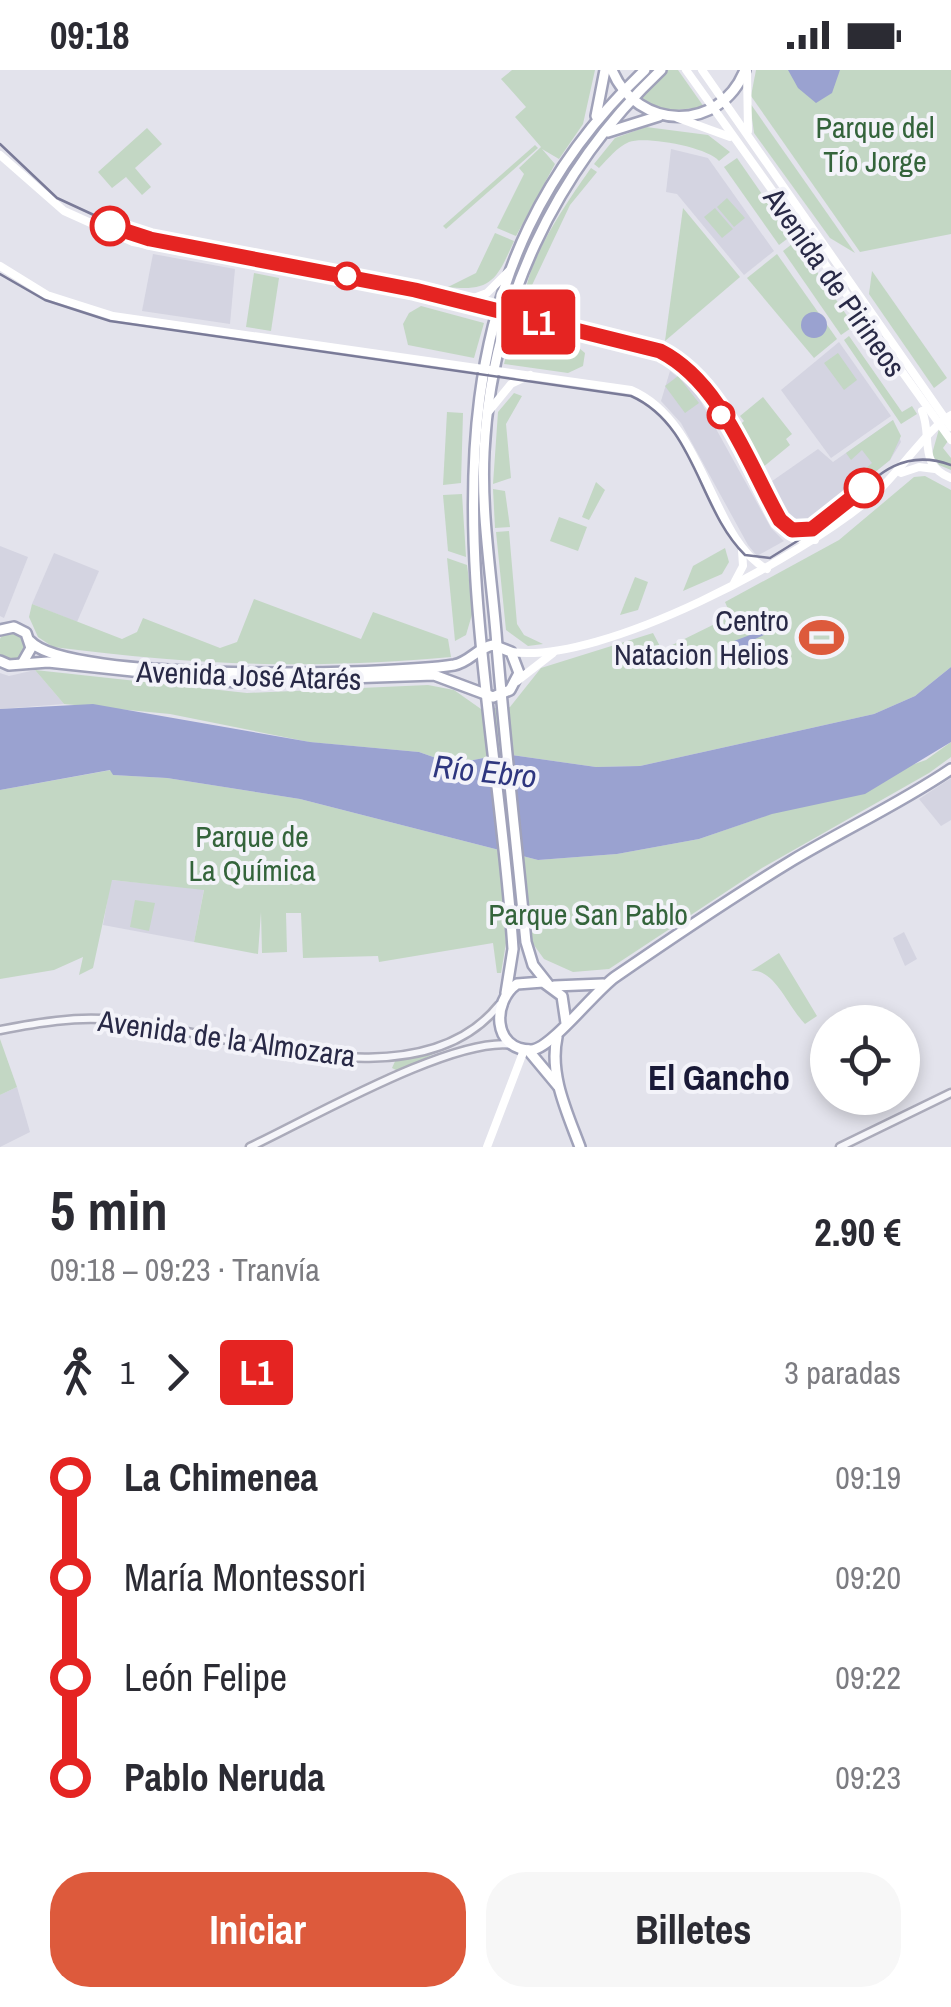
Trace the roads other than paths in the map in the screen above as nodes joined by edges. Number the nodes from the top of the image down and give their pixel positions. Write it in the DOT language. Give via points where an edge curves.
graph roads {
  1 [pos="608,70"];
  2 [pos="645,70"];
  3 [pos="660,70"];
  4 [pos="686,70"];
  5 [pos="702,70"];
  6 [pos="746,70"];
  7 [pos="627,95"];
  8 [pos="724,101"];
  9 [pos="713,109"];
  10 [pos="661,116"];
  11 [pos="678,118"];
  12 [pos="592,126"];
  13 [pos="601,135"];
  14 [pos="749,136"];
  15 [pos="734,139"];
  16 [pos="0,154"];
  17 [pos="0,266"];
  18 [pos="511,270"];
  19 [pos="450,305"];
  20 [pos="494,317"];
  21 [pos="506,320"];
  22 [pos="488,367"];
  23 [pos="534,374"];
  24 [pos="908,387"];
  25 [pos="488,412"];
  26 [pos="944,418"];
  27 [pos="951,427"];
  28 [pos="929,435"];
  29 [pos="951,440"];
  30 [pos="935,469"];
  31 [pos="898,474"];
  32 [pos="951,478"];
  33 [pos="815,540"];
  34 [pos="741,545"];
  35 [pos="767,569"];
  36 [pos="731,587"];
  37 [pos="0,630"];
  38 [pos="30,640"];
  39 [pos="497,645"];
  40 [pos="484,646"];
  41 [pos="557,650"];
  42 [pos="512,652"];
  43 [pos="470,659"];
  44 [pos="0,661"];
  45 [pos="23,662"];
  46 [pos="518,680"];
  47 [pos="474,688"];
  48 [pos="502,695"];
  49 [pos="488,696"];
  50 [pos="951,769"];
  51 [pos="606,984"];
  52 [pos="550,985"];
  53 [pos="506,993"];
  54 [pos="499,1005"];
  55 [pos="566,1023"];
  56 [pos="0,1030"];
  57 [pos="557,1037"];
  58 [pos="522,1048"];
  59 [pos="558,1086"];
  60 [pos="951,1093"];
  61 [pos="250,1147"];
  62 [pos="487,1147"];
  63 [pos="580,1147"];
  64 [pos="840,1147"];
  1 -- 7 [label="main road"];
  1 -- 12 [label="main road"];
  2 -- 7 [label="main road"];
  3 -- 7 [label="main road"];
  4 -- 9 [label="main road, Avenida de Pirineos"];
  5 -- 8 [label="main road, Avenida de Pirineos"];
  6 -- 8 [label="main road"];
  6 -- 14 [label="main road"];
  7 -- 10 [label="main road"];
  7 -- 12 [label="main road"];
  7 -- 13 [label="main road"];
  8 -- 9 [label="main road"];
  8 -- 14 [label="main road, Avenida de Pirineos"];
  9 -- 11 [label="main road"];
  9 -- 15 [label="main road, Avenida de Pirineos"];
  10 -- 11 [label="main road"];
  10 -- 13 [label="main road"];
  11 -- 15 [label="main road"];
  12 -- 18 [label="main road" via="537,212"];
  13 -- 21 [label="main road" via="548,217"];
  14 -- 26 [label="main road, Avenida de Pirineos"];
  15 -- 24 [label="main road, Avenida de Pirineos"];
  16 -- 19 [label="main road" via="53,203 118,237"];
  17 -- 22 [label="main road" via="47,294 113,316"];
  18 -- 19 [label="main road" via="484,295"];
  18 -- 20 [label="main road"];
  19 -- 20 [label="main road"];
  20 -- 21 [label="main road"];
  20 -- 22 [label="main road"];
  21 -- 22 [label="main road"];
  21 -- 33 [label="main road" via="638,349 674,364 705,395 778,526 792,538"];
  22 -- 23 [label="main road"];
  22 -- 25 [label="main road"];
  22 -- 40 [label="main road" via="471,482"];
  23 -- 25 [label="main road" via="511,384"];
  23 -- 34 [label="main road" via="624,387 657,406 684,441"];
  24 -- 26 [label="main road, Avenida de Pirineos"];
  24 -- 28 [label="main road"];
  25 -- 39 [label="main road" via="484,487"];
  26 -- 27 [label="main road, Avenida de Pirineos"];
  26 -- 28 [label="main road"];
  26 -- 29 [label="main road, Avenida de Pirineos"];
  28 -- 30 [label="main road" via="927,453"];
  28 -- 31 [label="main road"];
  30 -- 31 [label="main road"];
  30 -- 32 [label="main road"];
  31 -- 33 [label="main road"];
  33 -- 35 [label="main road"];
  34 -- 35 [label="main road"];
  34 -- 36 [label="main road" via="743,567"];
  35 -- 36 [label="main road"];
  36 -- 41 [label="main road"];
  37 -- 38 [label="main road, Avenida José Atarés" via="18,628"];
  38 -- 43 [label="main road, Avenida José Atarés" via="52,655 230,674 364,673"];
  38 -- 45 [label="main road"];
  39 -- 40 [label="main road"];
  39 -- 42 [label="main road"];
  39 -- 48 [label="main road"];
  40 -- 43 [label="main road"];
  40 -- 49 [label="main road"];
  41 -- 42 [label="main road"];
  41 -- 46 [label="main road"];
  42 -- 46 [label="main road"];
  43 -- 47 [label="main road"];
  44 -- 45 [label="main road, Avenida José Atarés"];
  45 -- 47 [label="main road, Avenida José Atarés" via="236,682 434,674"];
  46 -- 48 [label="main road"];
  47 -- 49 [label="main road, Avenida José Atarés"];
  48 -- 49 [label="main road"];
  48 -- 52 [label="main road" via="526,942"];
  49 -- 53 [label="main road" via="513,943"];
  50 -- 51 [label="main road" via="790,862"];
  51 -- 52 [label="main road"];
  51 -- 55 [label="main road"];
  52 -- 53 [label="main road" via="526,981"];
  52 -- 55 [label="main road" via="564,1002"];
  53 -- 54 [label="main road"];
  54 -- 56 [label="street, Avenida de la Almozara" via="458,1042 366,1058 108,1019"];
  54 -- 58 [label="main road" via="500,1028"];
  55 -- 57 [label="main road"];
  57 -- 58 [label="main road"];
  57 -- 59 [label="main road"];
  58 -- 59 [label="main road"];
  58 -- 61 [label="street" via="494,1043 454,1052"];
  58 -- 62 [label="main road"];
  59 -- 63 [label="main road"];
  60 -- 64 [label="street"];
}
